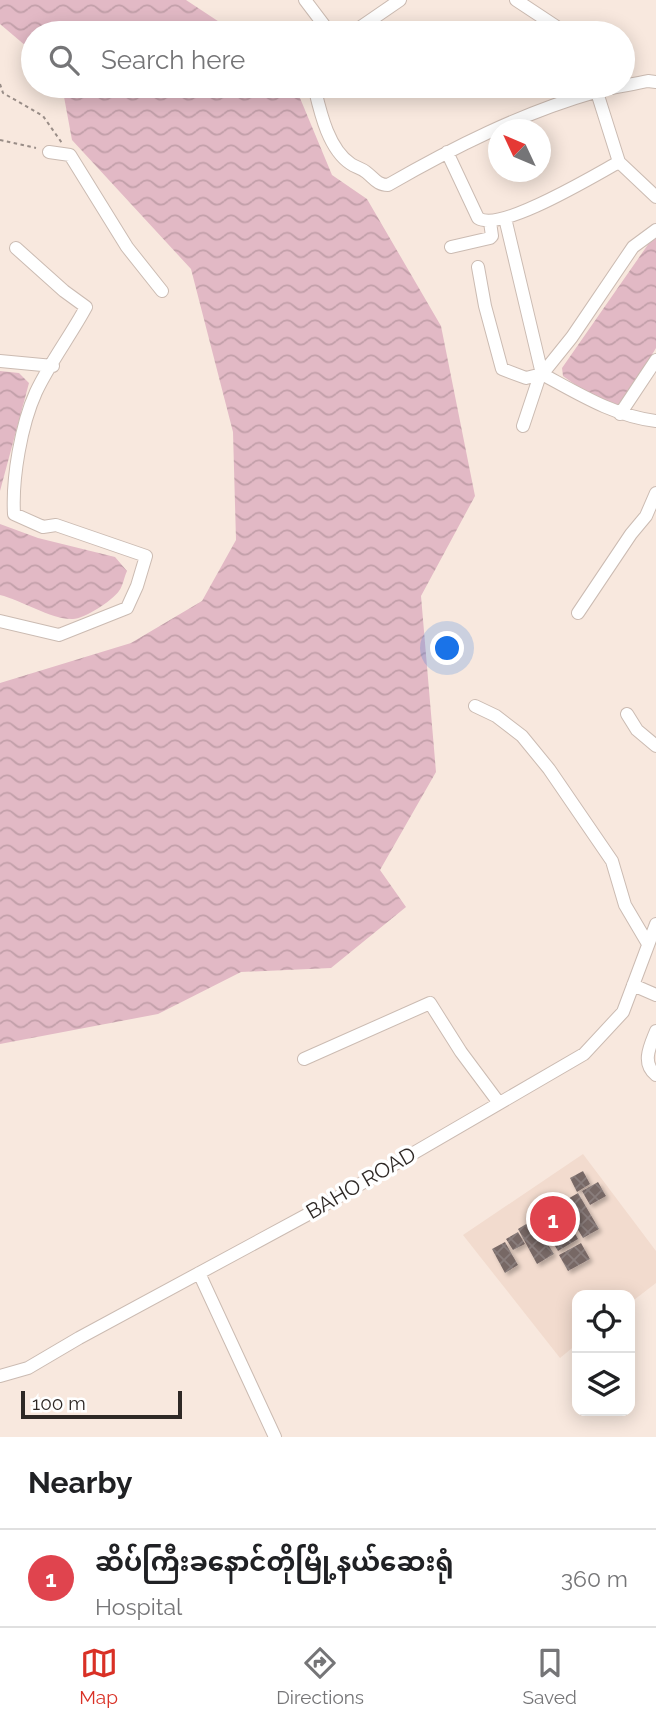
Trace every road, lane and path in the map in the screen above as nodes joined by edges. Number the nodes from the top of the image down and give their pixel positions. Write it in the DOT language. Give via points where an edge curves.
graph roads {
  1 [pos="304,0"];
  2 [pos="400,0"];
  3 [pos="516,0"];
  4 [pos="321,21"];
  5 [pos="369,21"];
  6 [pos="548,21"];
  7 [pos="656,82"];
  8 [pos="635,83"];
  9 [pos="0,84"];
  10 [pos="317,98"];
  11 [pos="573,98"];
  12 [pos="599,98"];
  13 [pos="0,140"];
  14 [pos="49,152"];
  15 [pos="447,152"];
  16 [pos="70,155"];
  17 [pos="619,162"];
  18 [pos="656,197"];
  19 [pos="505,218"];
  20 [pos="490,222"];
  21 [pos="656,230"];
  22 [pos="451,247"];
  23 [pos="16,248"];
  24 [pos="478,267"];
  25 [pos="162,291"];
  26 [pos="656,360"];
  27 [pos="0,361"];
  28 [pos="52,366"];
  29 [pos="542,374"];
  30 [pos="620,414"];
  31 [pos="656,421"];
  32 [pos="523,426"];
  33 [pos="656,493"];
  34 [pos="578,613"];
  35 [pos="0,621"];
  36 [pos="475,706"];
  37 [pos="627,714"];
  38 [pos="656,746"];
  39 [pos="656,923"];
  40 [pos="648,944"];
  41 [pos="633,985"];
  42 [pos="656,995"];
  43 [pos="656,1031"];
  44 [pos="304,1059"];
  45 [pos="656,1075"];
  46 [pos="499,1103"];
  47 [pos="199,1273"];
  48 [pos="0,1376"];
  49 [pos="275,1437"];
  1 -- 4 [label="street"];
  2 -- 5 [label="street"];
  3 -- 6 [label="street"];
  7 -- 8 [label="street"];
  9 -- 16 [label="path" via="3,93 43,116"];
  10 -- 15 [label="street" via="335,147 377,182 388,185"];
  11 -- 15 [label="street"];
  12 -- 17 [label="street"];
  13 -- 14 [label="path"];
  14 -- 16 [label="street"];
  15 -- 20 [label="street" via="478,218"];
  16 -- 25 [label="street" via="128,247"];
  17 -- 18 [label="street"];
  17 -- 19 [label="street"];
  19 -- 20 [label="street"];
  19 -- 29 [label="street"];
  20 -- 22 [label="street" via="492,236 486,240"];
  21 -- 29 [label="street" via="633,247"];
  23 -- 28 [label="street" via="86,307"];
  24 -- 29 [label="street" via="502,369 526,378"];
  26 -- 30 [label="street"];
  27 -- 28 [label="street"];
  28 -- 35 [label="street" via="36,392 24,432 13,492 14,514 43,527 56,525 146,556 127,608 94,623 59,635"];
  29 -- 30 [label="street"];
  29 -- 32 [label="street"];
  30 -- 31 [label="street"];
  33 -- 34 [label="street" via="646,516"];
  36 -- 40 [label="street" via="522,736 549,769 612,862 625,905"];
  37 -- 38 [label="street"];
  39 -- 40 [label="street, BAHO ROAD"];
  40 -- 41 [label="street, BAHO ROAD"];
  41 -- 42 [label="street"];
  41 -- 46 [label="street, BAHO ROAD" via="623,1013 584,1054"];
  43 -- 45 [label="street" via="648,1063"];
  44 -- 46 [label="street" via="430,1003"];
  46 -- 47 [label="street, BAHO ROAD"];
  47 -- 48 [label="street, BAHO ROAD" via="28,1368"];
  47 -- 49 [label="street"];
}
